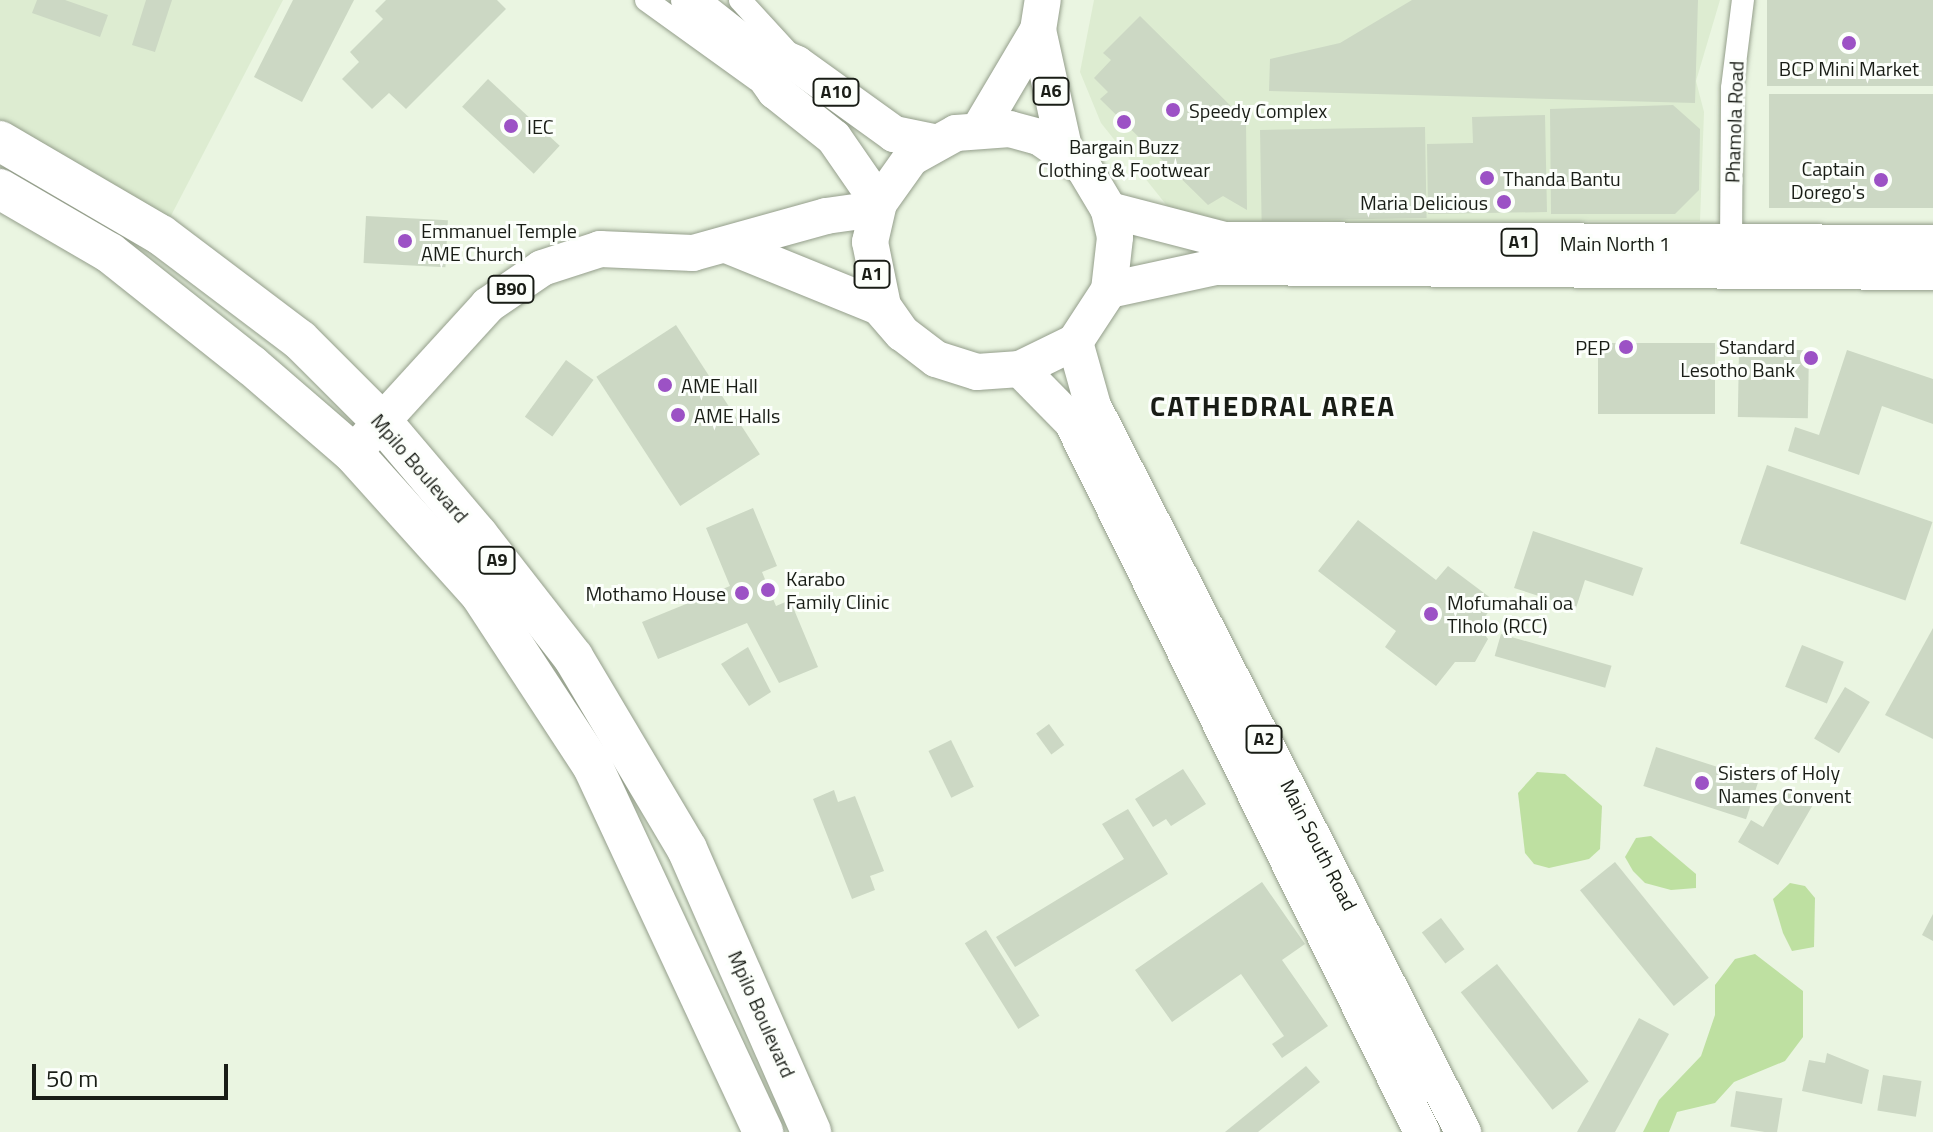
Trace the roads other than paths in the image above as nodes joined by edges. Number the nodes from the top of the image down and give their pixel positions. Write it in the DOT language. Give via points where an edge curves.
graph roads {
  1 [pos="646,0"];
  2 [pos="689,0"];
  3 [pos="740,0"];
  4 [pos="1743,0"];
  5 [pos="1040,15"];
  6 [pos="737,38"];
  7 [pos="797,64"];
  8 [pos="775,91"];
  9 [pos="980,128"];
  10 [pos="0,141"];
  11 [pos="934,142"];
  12 [pos="1065,152"];
  13 [pos="0,189"];
  14 [pos="870,208"];
  15 [pos="1109,210"];
  16 [pos="1933,243"];
  17 [pos="1731,244"];
  18 [pos="729,246"];
  19 [pos="1933,272"];
  20 [pos="1109,290"];
  21 [pos="902,333"];
  22 [pos="1075,342"];
  23 [pos="1020,369"];
  24 [pos="383,423"];
  25 [pos="353,453"];
  26 [pos="763,1132"];
  27 [pos="811,1132"];
  28 [pos="1422,1132"];
  29 [pos="1463,1132"];
  1 -- 8 [label="street"];
  2 -- 6 [label="main road, A10"];
  3 -- 7 [label="street"];
  4 -- 17 [label="street, Phamola Road" via="1732,88"];
  5 -- 9 [label="main road, A6"];
  5 -- 12 [label="main road, A6"];
  6 -- 7 [label="main road, A10"];
  6 -- 8 [label="main road, A10"];
  7 -- 11 [label="main road, A10" via="894,134"];
  8 -- 14 [label="main road, A10" via="834,138"];
  9 -- 11 [label="main road"];
  9 -- 12 [label="main road" via="1039,137"];
  10 -- 24 [label="highway, Mpilo Boulevard / A9" via="184,252 300,340"];
  11 -- 14 [label="main road" via="892,179"];
  12 -- 15 [label="main road" via="1091,178"];
  13 -- 25 [label="highway, Mpilo Boulevard / A9" via="110,253"];
  14 -- 18 [label="main road, B90"];
  14 -- 21 [label="main road, A1" via="872,274"];
  15 -- 17 [label="main road, Main North 1 / A1" via="1225,240"];
  15 -- 20 [label="main road" via="1115,264"];
  16 -- 17 [label="main road, Main North 1 / A1"];
  18 -- 21 [label="main road, B90" via="839,286 879,307"];
  18 -- 24 [label="main road, B90" via="693,253 600,249 542,268 488,305"];
  19 -- 20 [label="main road, Main North 1 / A1" via="1215,267"];
  20 -- 22 [label="main road"];
  21 -- 23 [label="main road, A1" via="936,359 963,367"];
  22 -- 23 [label="main road, A1"];
  22 -- 29 [label="main road, Main South Road / A2" via="1093,406"];
  23 -- 28 [label="main road, Main South Road / A2" via="1072,422"];
  24 -- 25 [label="main road, B90"];
  24 -- 27 [label="highway, Mpilo Boulevard / A9" via="573,657 687,849"];
  25 -- 26 [label="highway, Mpilo Boulevard / A9" via="480,594 593,767"];
}
